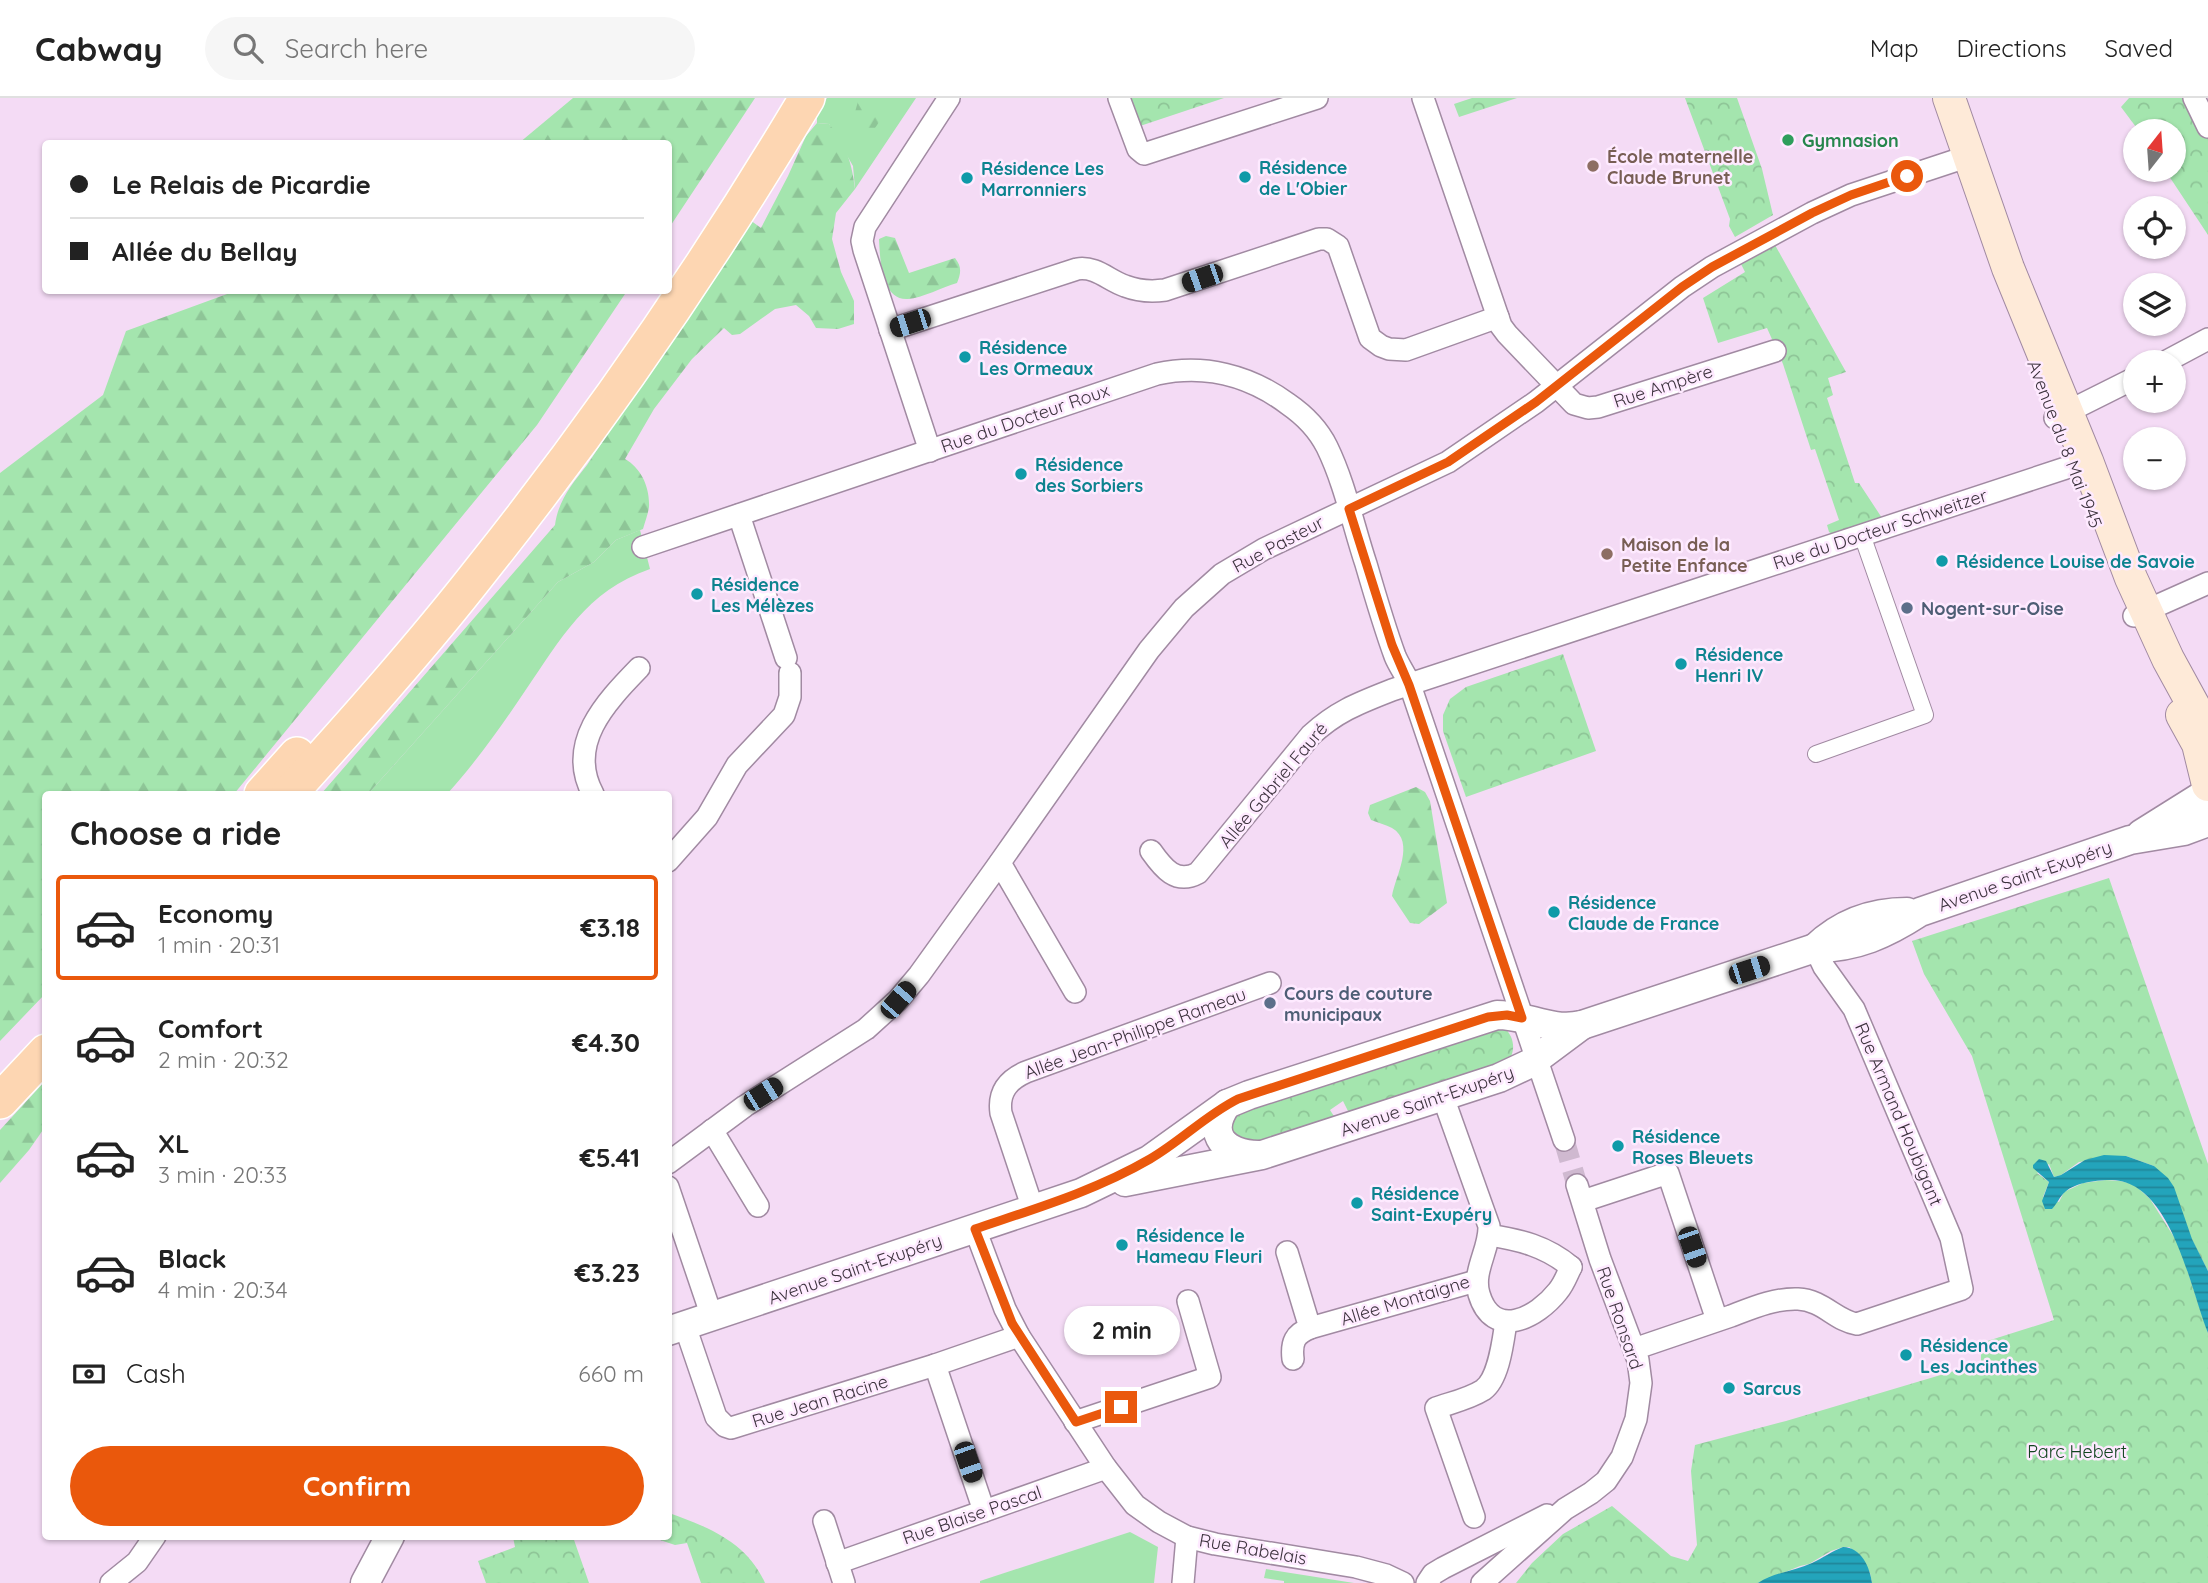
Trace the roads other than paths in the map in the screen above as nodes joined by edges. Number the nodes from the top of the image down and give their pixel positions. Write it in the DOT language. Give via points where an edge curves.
graph roads {
  1 [pos="784,98"];
  2 [pos="807,98"];
  3 [pos="949,98"];
  4 [pos="1119,98"];
  5 [pos="1317,98"];
  6 [pos="1423,98"];
  7 [pos="1950,98"];
  8 [pos="2194,98"];
  9 [pos="2208,127"];
  10 [pos="1969,156"];
  11 [pos="672,275"];
  12 [pos="659,294"];
  13 [pos="1497,317"];
  14 [pos="890,330"];
  15 [pos="2208,339"];
  16 [pos="1775,351"];
  17 [pos="2186,351"];
  18 [pos="2123,384"];
  19 [pos="1557,386"];
  20 [pos="2060,416"];
  21 [pos="930,451"];
  22 [pos="2072,466"];
  23 [pos="1349,509"];
  24 [pos="739,515"];
  25 [pos="1862,535"];
  26 [pos="643,547"];
  27 [pos="2208,583"];
  28 [pos="2139,614"];
  29 [pos="639,668"];
  30 [pos="1409,685"];
  31 [pos="2208,732"];
  32 [pos="1816,754"];
  33 [pos="2208,785"];
  34 [pos="265,791"];
  35 [pos="292,791"];
  36 [pos="592,791"];
  37 [pos="2208,792"];
  38 [pos="2208,822"];
  39 [pos="2130,840"];
  40 [pos="1151,851"];
  41 [pos="672,857"];
  42 [pos="1000,863"];
  43 [pos="1815,948"];
  44 [pos="1270,983"];
  45 [pos="1075,992"];
  46 [pos="1522,1018"];
  47 [pos="1582,1026"];
  48 [pos="42,1028"];
  49 [pos="42,1056"];
  50 [pos="1536,1059"];
  51 [pos="0,1072"];
  52 [pos="1443,1097"];
  53 [pos="0,1101"];
  54 [pos="1227,1104"];
  55 [pos="712,1130"];
  56 [pos="1564,1140"];
  57 [pos="1262,1155"];
  58 [pos="672,1160"];
  59 [pos="1081,1193"];
  60 [pos="672,1198"];
  61 [pos="758,1206"];
  62 [pos="1033,1209"];
  63 [pos="975,1229"];
  64 [pos="1489,1236"];
  65 [pos="1287,1252"];
  66 [pos="1600,1259"];
  67 [pos="1571,1267"];
  68 [pos="1476,1280"];
  69 [pos="1188,1301"];
  70 [pos="712,1317"];
  71 [pos="1717,1320"];
  72 [pos="1506,1322"];
  73 [pos="677,1328"];
  74 [pos="1310,1328"];
  75 [pos="1019,1336"];
  76 [pos="1633,1349"];
  77 [pos="1293,1359"];
  78 [pos="935,1365"];
  79 [pos="1076,1422"];
  80 [pos="1107,1468"];
  81 [pos="1565,1508"];
  82 [pos="985,1511"];
  83 [pos="1475,1517"];
  84 [pos="824,1521"];
  85 [pos="1187,1536"];
  86 [pos="152,1540"];
  87 [pos="388,1540"];
  88 [pos="840,1573"];
  89 [pos="111,1583"];
  90 [pos="365,1583"];
  91 [pos="1182,1583"];
  92 [pos="1403,1583"];
  93 [pos="1427,1583"];
  94 [pos="1482,1583"];
  1 -- 11 [label="main road"];
  2 -- 35 [label="main road" via="712,251 578,445 433,630"];
  3 -- 14 [label="street" via="862,234"];
  4 -- 5 [label="street" via="1144,154"];
  6 -- 13 [label="street, Rue Ampère"];
  7 -- 10 [label="main road, Avenue du 8 Mai 1945"];
  8 -- 9 [label="street"];
  10 -- 19 [label="street, Rue Pasteur" via="1851,195 1712,267"];
  10 -- 20 [label="main road, Avenue du 8 Mai 1945"];
  12 -- 34 [label="main road" via="493,524 369,675"];
  13 -- 14 [label="street" via="1406,349 1381,346 1367,332 1338,246 1319,239 1165,290 1134,289 1094,270 1077,269"];
  13 -- 19 [label="street, Rue Ampère" via="1507,334"];
  14 -- 21 [label="street"];
  15 -- 17 [label="street"];
  16 -- 19 [label="street, Rue Ampère" via="1598,407 1574,404"];
  18 -- 20 [label="street"];
  19 -- 23 [label="street, Rue Pasteur" via="1435,470"];
  20 -- 22 [label="main road, Avenue du 8 Mai 1945"];
  20 -- 28 [label="main road, Avenue du 8 Mai 1945"];
  21 -- 23 [label="street, Rue du Docteur Roux" via="1157,374 1183,370 1224,373 1264,387 1310,422 1330,455"];
  21 -- 24 [label="street, Rue du Docteur Roux"];
  22 -- 25 [label="street, Rue du Docteur Schweitzer"];
  22 -- 28 [label="main road, Avenue du 8 Mai 1945"];
  23 -- 30 [label="street, Rue du Docteur Roux"];
  23 -- 42 [label="street, Rue Pasteur" via="1229,569 1184,608"];
  24 -- 26 [label="street, Rue du Docteur Roux"];
  24 -- 41 [label="street" via="788,666 790,697 784,715 732,772 702,824"];
  25 -- 30 [label="street, Rue du Docteur Schweitzer"];
  25 -- 32 [label="street" via="1924,715"];
  27 -- 28 [label="street"];
  28 -- 31 [label="main road"];
  28 -- 33 [label="main road" via="2167,688 2198,744"];
  29 -- 36 [label="street" via="604,707 587,739 583,768"];
  30 -- 40 [label="street, Allée Gabriel Fauré" via="1331,717 1305,742 1198,873 1170,874"];
  30 -- 46 [label="street, Rue du Docteur Roux"];
  37 -- 39 [label="street, Avenue Saint-Exupéry"];
  38 -- 39 [label="street, Avenue Saint-Exupéry"];
  39 -- 43 [label="street, Avenue Saint-Exupéry" via="1920,912 1855,944"];
  42 -- 45 [label="street"];
  42 -- 55 [label="street, Rue Pasteur" via="919,975 879,1018"];
  43 -- 47 [label="street, Avenue Saint-Exupéry"];
  43 -- 71 [label="street, Rue Armand Houbigant" via="1854,1009 1951,1238 1962,1289 1857,1324 1800,1299 1775,1301"];
  44 -- 62 [label="street, Allée Jean-Philippe Rameau" via="1026,1072 1008,1083 1000,1098 1001,1113"];
  46 -- 47 [label="street, Avenue Saint-Exupéry" via="1553,1027"];
  46 -- 50 [label="street, Rue du Docteur Roux"];
  46 -- 54 [label="street, Avenue Saint-Exupéry" via="1488,1017"];
  47 -- 50 [label="street, Avenue Saint-Exupéry"];
  48 -- 51 [label="main road"];
  49 -- 53 [label="main road"];
  50 -- 52 [label="street, Avenue Saint-Exupéry" via="1512,1073"];
  50 -- 56 [label="street"];
  52 -- 57 [label="street, Avenue Saint-Exupéry"];
  52 -- 64 [label="street"];
  54 -- 57 [label="street" via="1217,1125 1220,1138 1239,1153"];
  54 -- 59 [label="street, Avenue Saint-Exupéry" via="1149,1160"];
  55 -- 58 [label="street, Rue Pasteur"];
  55 -- 61 [label="street"];
  57 -- 59 [label="street, Avenue Saint-Exupéry"];
  59 -- 62 [label="street, Avenue Saint-Exupéry"];
  60 -- 70 [label="street"];
  62 -- 63 [label="street, Avenue Saint-Exupéry"];
  63 -- 70 [label="street, Avenue Saint-Exupéry"];
  63 -- 75 [label="street, Rue Rabelais"];
  64 -- 67 [label="street" via="1536,1245"];
  64 -- 68 [label="street, Allée Montaigne"];
  65 -- 74 [label="street"];
  66 -- 67 [label="street"];
  66 -- 71 [label="street, Rue Ronsard" via="1580,1193 1668,1173"];
  66 -- 76 [label="street, Rue Ronsard"];
  67 -- 72 [label="street" via="1551,1299 1524,1317"];
  68 -- 72 [label="street" via="1489,1312"];
  68 -- 74 [label="street, Allée Montaigne"];
  69 -- 79 [label="street" via="1210,1377"];
  70 -- 73 [label="street, Avenue Saint-Exupéry"];
  71 -- 76 [label="street"];
  72 -- 83 [label="street" via="1490,1383 1477,1393 1436,1408"];
  73 -- 78 [label="street, Rue Jean Racine" via="716,1417 731,1428"];
  74 -- 77 [label="street" via="1297,1335"];
  75 -- 78 [label="street, Rue Jean Racine"];
  75 -- 79 [label="street, Rue Rabelais"];
  76 -- 81 [label="street, Rue Ronsard" via="1640,1371 1640,1396 1628,1446 1606,1481"];
  78 -- 82 [label="street"];
  79 -- 80 [label="street, Rue Rabelais"];
  80 -- 82 [label="street, Rue Blaise Pascal"];
  80 -- 85 [label="street, Rue Rabelais" via="1135,1505"];
  81 -- 93 [label="street, Rue Ronsard" via="1454,1562"];
  81 -- 94 [label="street, Rue Ronsard"];
  82 -- 88 [label="street, Rue Blaise Pascal"];
  84 -- 88 [label="street"];
  85 -- 91 [label="street"];
  85 -- 92 [label="street, Rue Rabelais" via="1356,1567"];
  86 -- 89 [label="street" via="137,1563"];
  87 -- 90 [label="street"];
}
